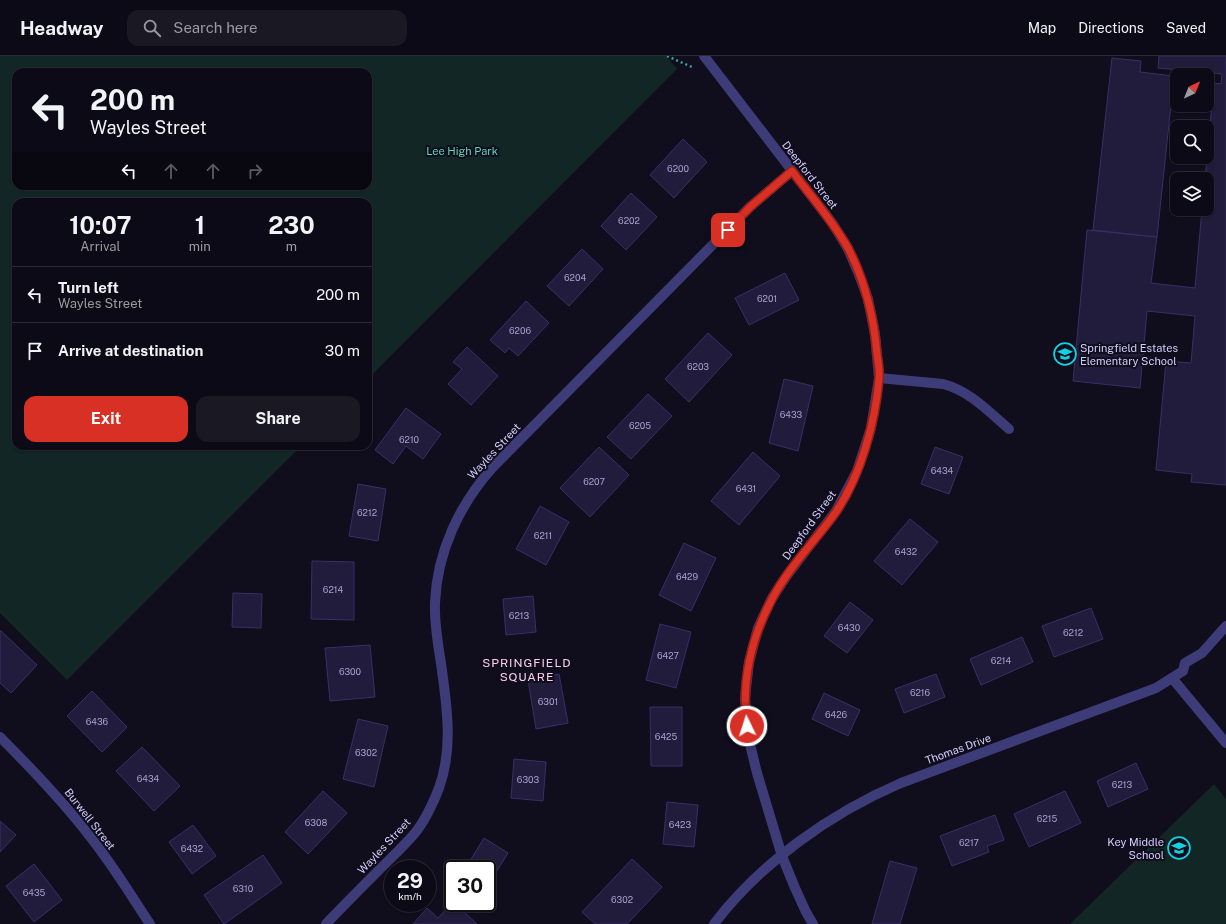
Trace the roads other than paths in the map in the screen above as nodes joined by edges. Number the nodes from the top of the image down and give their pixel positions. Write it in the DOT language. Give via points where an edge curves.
graph roads {
  1 [pos="704,56"];
  2 [pos="792,171"];
  3 [pos="879,378"];
  4 [pos="1009,429"];
  5 [pos="1226,626"];
  6 [pos="1172,678"];
  7 [pos="0,737"];
  8 [pos="1226,743"];
  9 [pos="782,856"];
  10 [pos="150,924"];
  11 [pos="326,924"];
  12 [pos="714,924"];
  13 [pos="813,924"];
  1 -- 2 [label="street, Deepford Street"];
  2 -- 3 [label="street, Deepford Street" via="833,224 858,272 868,299 875,334"];
  2 -- 11 [label="street, Wayles Street" via="750,207 493,466 470,495 447,540 436,586 436,624 448,713 447,752 439,788 415,833"];
  3 -- 4 [label="street" via="953,387 971,397"];
  3 -- 9 [label="street, Deepford Street" via="871,428 858,471 836,511 772,598 758,628 749,662 745,698 748,736"];
  5 -- 6 [label="street, Thomas Drive" via="1202,653 1185,663 1182,671"];
  6 -- 8 [label="street"];
  6 -- 9 [label="street, Thomas Drive" via="1134,697 878,793 834,818"];
  7 -- 10 [label="street, Burwell Street" via="49,787 89,834"];
  9 -- 12 [label="street, Thomas Drive" via="754,880 724,910"];
  9 -- 13 [label="street, Deepford Street"];
}
